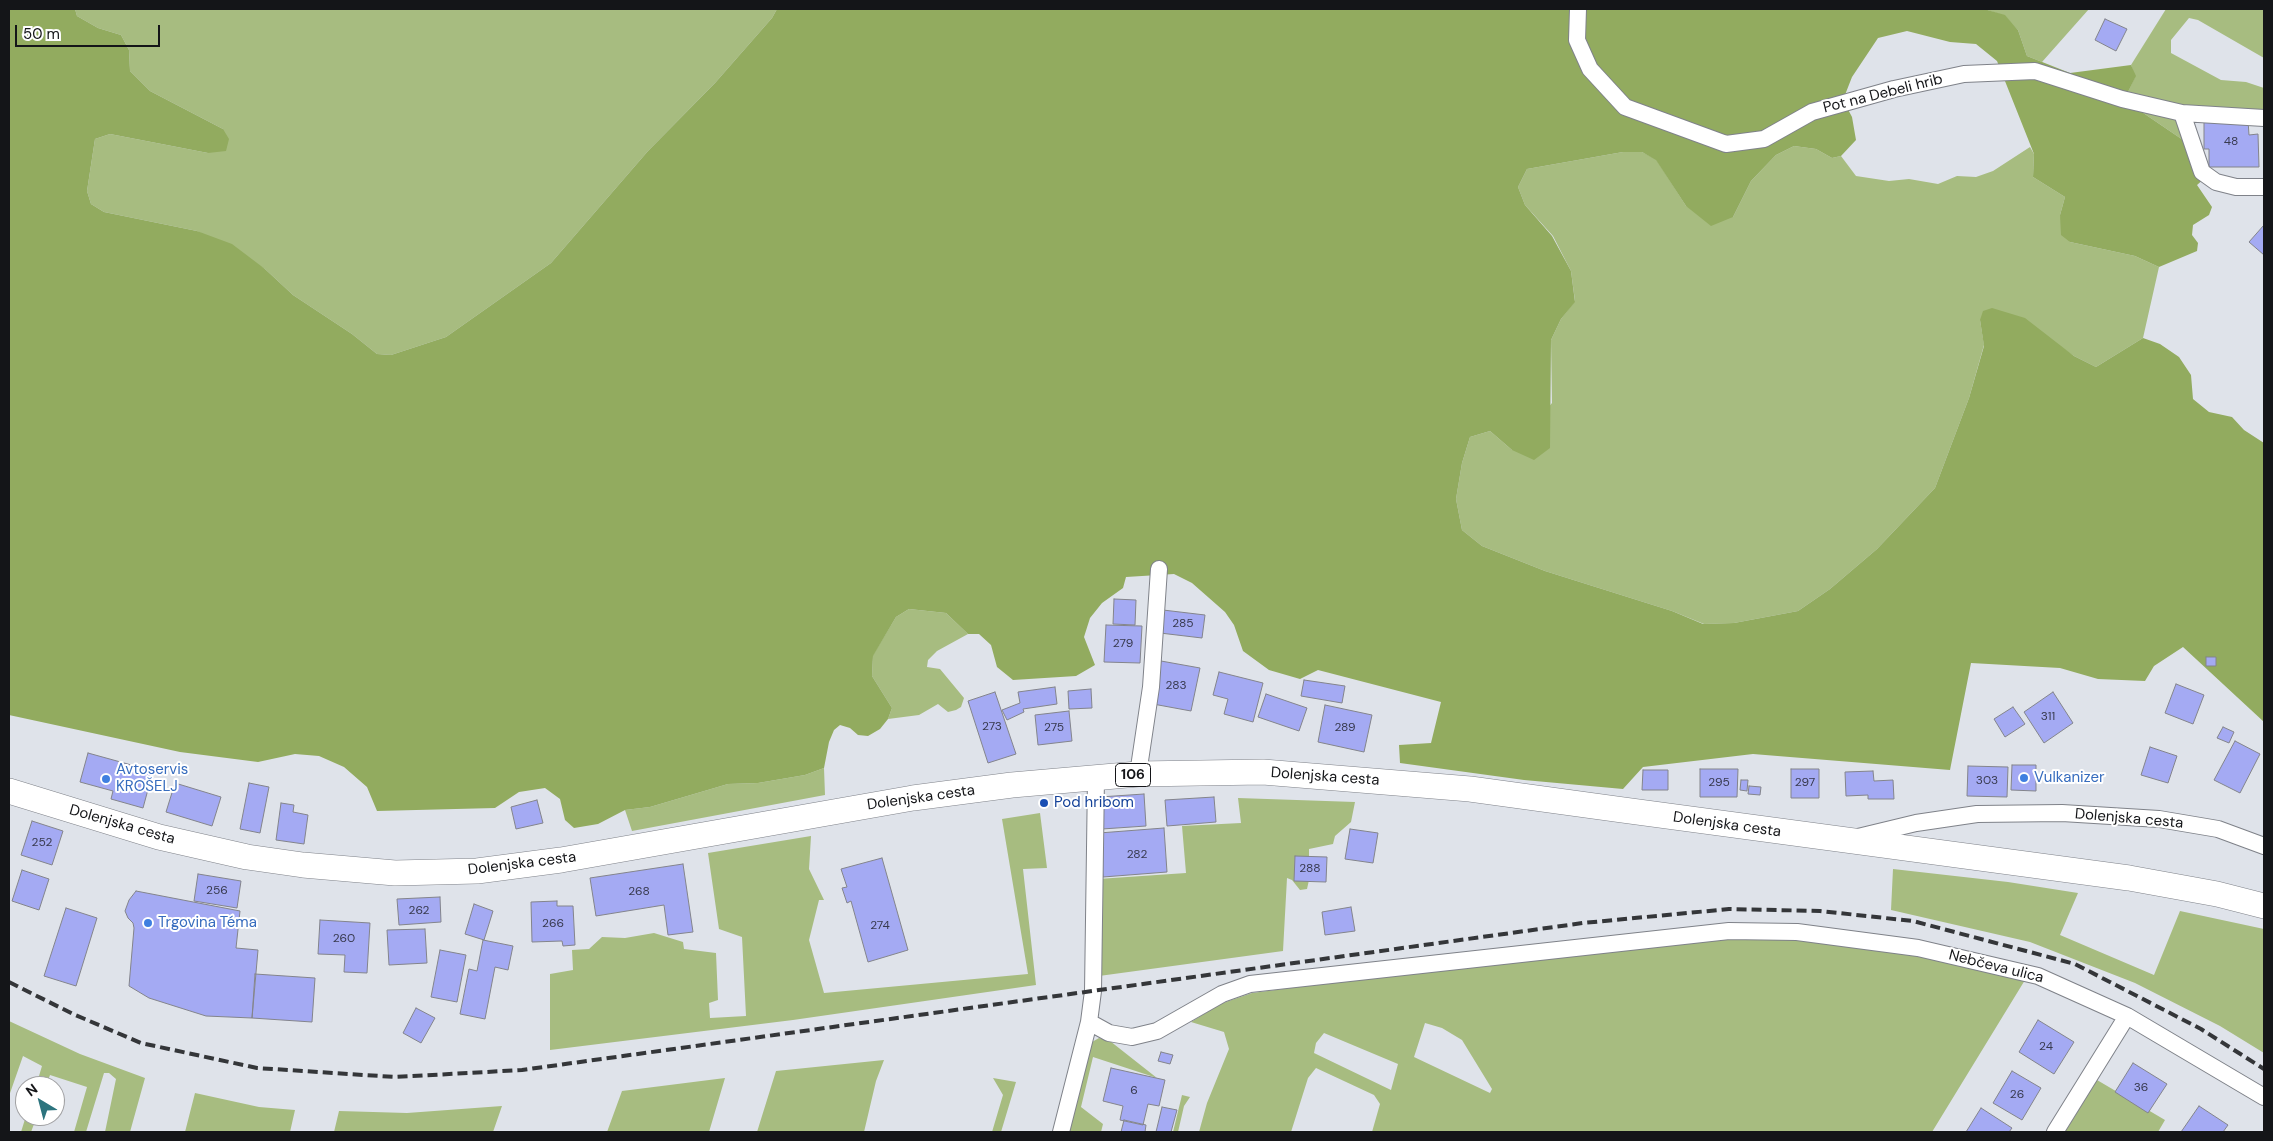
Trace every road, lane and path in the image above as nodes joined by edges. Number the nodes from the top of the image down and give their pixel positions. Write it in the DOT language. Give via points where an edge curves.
graph roads {
  1 [pos="1578,9"];
  2 [pos="2182,112"];
  3 [pos="2264,118"];
  4 [pos="2264,187"];
  5 [pos="1160,569"];
  6 [pos="1138,774"];
  7 [pos="1096,777"];
  8 [pos="9,791"];
  9 [pos="1844,841"];
  10 [pos="2264,846"];
  11 [pos="2264,906"];
  12 [pos="2127,1016"];
  13 [pos="1089,1022"];
  14 [pos="2264,1097"];
  15 [pos="1061,1132"];
  16 [pos="2055,1132"];
  1 -- 2 [label="street, Pot na Debeli hrib" via="1577,40 1590,69 1625,107 1726,144 1764,139 1812,112 1964,74 2035,71 2122,99"];
  2 -- 3 [label="street, Pot na Debeli hrib"];
  2 -- 4 [label="street" via="2202,172 2216,182 2236,187"];
  5 -- 6 [label="street" via="1151,687"];
  6 -- 7 [label="main road, Dolenjska cesta / 106"];
  6 -- 9 [label="main road, Dolenjska cesta / 106" via="1263,772 1470,789"];
  7 -- 8 [label="main road, Dolenjska cesta / 106" via="913,798 477,872 395,873 247,857 158,837"];
  7 -- 13 [label="street" via="1093,991"];
  9 -- 10 [label="street, Dolenjska cesta" via="1916,823 1977,814 2062,813 2159,819 2218,829"];
  9 -- 11 [label="main road, Dolenjska cesta / 106" via="2129,878"];
  12 -- 13 [label="street, Nebčeva ulica" via="2038,976 1918,948 1797,932 1729,931 1250,984 1222,994 1157,1030 1132,1037 1109,1033"];
  12 -- 14 [label="street, Nebčeva ulica"];
  12 -- 16 [label="street"];
  13 -- 15 [label="street"];
}
